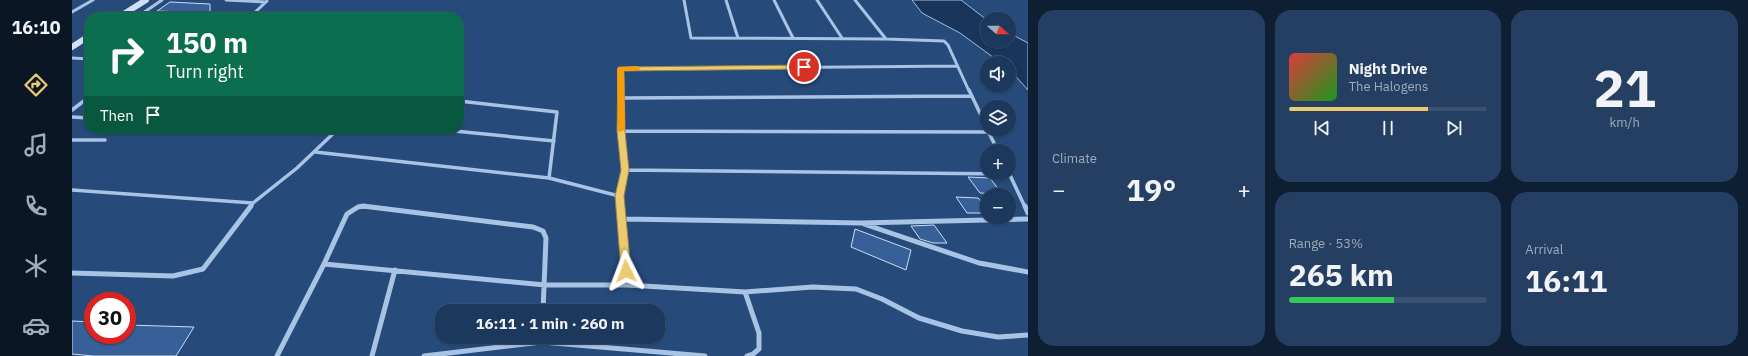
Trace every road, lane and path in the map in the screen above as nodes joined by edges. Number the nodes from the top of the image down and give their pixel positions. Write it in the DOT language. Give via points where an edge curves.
graph roads {
  1 [pos="93,0"];
  2 [pos="146,0"];
  3 [pos="162,0"];
  4 [pos="226,0"];
  5 [pos="232,0"];
  6 [pos="684,0"];
  7 [pos="726,0"];
  8 [pos="774,0"];
  9 [pos="817,0"];
  10 [pos="855,0"];
  11 [pos="267,1"];
  12 [pos="72,7"];
  13 [pos="80,8"];
  14 [pos="72,12"];
  15 [pos="127,12"];
  16 [pos="144,12"];
  17 [pos="255,12"];
  18 [pos="738,38"];
  19 [pos="793,38"];
  20 [pos="842,38"];
  21 [pos="84,39"];
  22 [pos="886,39"];
  23 [pos="72,47"];
  24 [pos="72,58"];
  25 [pos="84,59"];
  26 [pos="957,66"];
  27 [pos="972,96"];
  28 [pos="621,98"];
  29 [pos="84,101"];
  30 [pos="464,102"];
  31 [pos="72,110"];
  32 [pos="980,113"];
  33 [pos="72,117"];
  34 [pos="84,118"];
  35 [pos="980,130"];
  36 [pos="621,131"];
  37 [pos="464,132"];
  38 [pos="333,134"];
  39 [pos="72,140"];
  40 [pos="105,140"];
  41 [pos="554,141"];
  42 [pos="315,152"];
  43 [pos="625,170"];
  44 [pos="980,173"];
  45 [pos="549,178"];
  46 [pos="1012,180"];
  47 [pos="72,190"];
  48 [pos="620,196"];
  49 [pos="253,203"];
  50 [pos="1028,213"];
  51 [pos="623,219"];
  52 [pos="1028,219"];
  53 [pos="861,223"];
  54 [pos="324,264"];
  55 [pos="395,270"];
  56 [pos="1028,272"];
  57 [pos="72,273"];
  58 [pos="627,284"];
  59 [pos="545,286"];
  60 [pos="745,292"];
  61 [pos="544,304"];
  62 [pos="1028,335"];
  63 [pos="512,344"];
  64 [pos="582,344"];
  65 [pos="277,356"];
  66 [pos="372,356"];
  67 [pos="424,356"];
  68 [pos="704,356"];
  69 [pos="748,356"];
  1 -- 13 [label="street"];
  2 -- 15 [label="main road"];
  3 -- 16 [label="street"];
  4 -- 5 [label="street"];
  5 -- 11 [label="street"];
  6 -- 18 [label="street" via="691,38"];
  7 -- 18 [label="street"];
  8 -- 19 [label="street"];
  9 -- 20 [label="street"];
  10 -- 22 [label="street"];
  11 -- 17 [label="street"];
  12 -- 13 [label="street"];
  13 -- 14 [label="street"];
  18 -- 19 [label="street"];
  19 -- 20 [label="street"];
  20 -- 22 [label="street"];
  21 -- 23 [label="main road"];
  22 -- 26 [label="street" via="944,41"];
  24 -- 25 [label="street"];
  26 -- 27 [label="street"];
  26 -- 28 [label="street" via="620,69"];
  27 -- 28 [label="street"];
  27 -- 32 [label="street"];
  28 -- 36 [label="street"];
  29 -- 31 [label="street"];
  30 -- 41 [label="street" via="557,112"];
  33 -- 34 [label="street"];
  35 -- 36 [label="street"];
  36 -- 43 [label="street"];
  37 -- 41 [label="street"];
  38 -- 42 [label="street"];
  39 -- 40 [label="street"];
  41 -- 45 [label="street"];
  42 -- 45 [label="street"];
  42 -- 49 [label="street"];
  43 -- 44 [label="street"];
  43 -- 48 [label="street"];
  45 -- 48 [label="street"];
  46 -- 50 [label="street"];
  47 -- 49 [label="street"];
  48 -- 51 [label="street"];
  49 -- 57 [label="street" via="203,269 173,276"];
  51 -- 53 [label="street"];
  51 -- 58 [label="street"];
  52 -- 53 [label="street"];
  53 -- 56 [label="street" via="979,263"];
  54 -- 55 [label="street"];
  54 -- 59 [label="street" via="347,214 363,206 533,227 543,231 546,238"];
  54 -- 65 [label="street"];
  55 -- 59 [label="street"];
  55 -- 66 [label="street"];
  58 -- 59 [label="street"];
  58 -- 60 [label="street"];
  59 -- 61 [label="street"];
  60 -- 62 [label="street" via="813,287 856,289 919,318 962,331 998,337"];
  60 -- 69 [label="street" via="759,333 760,349"];
  63 -- 67 [label="street"];
  64 -- 68 [label="street"];
}
